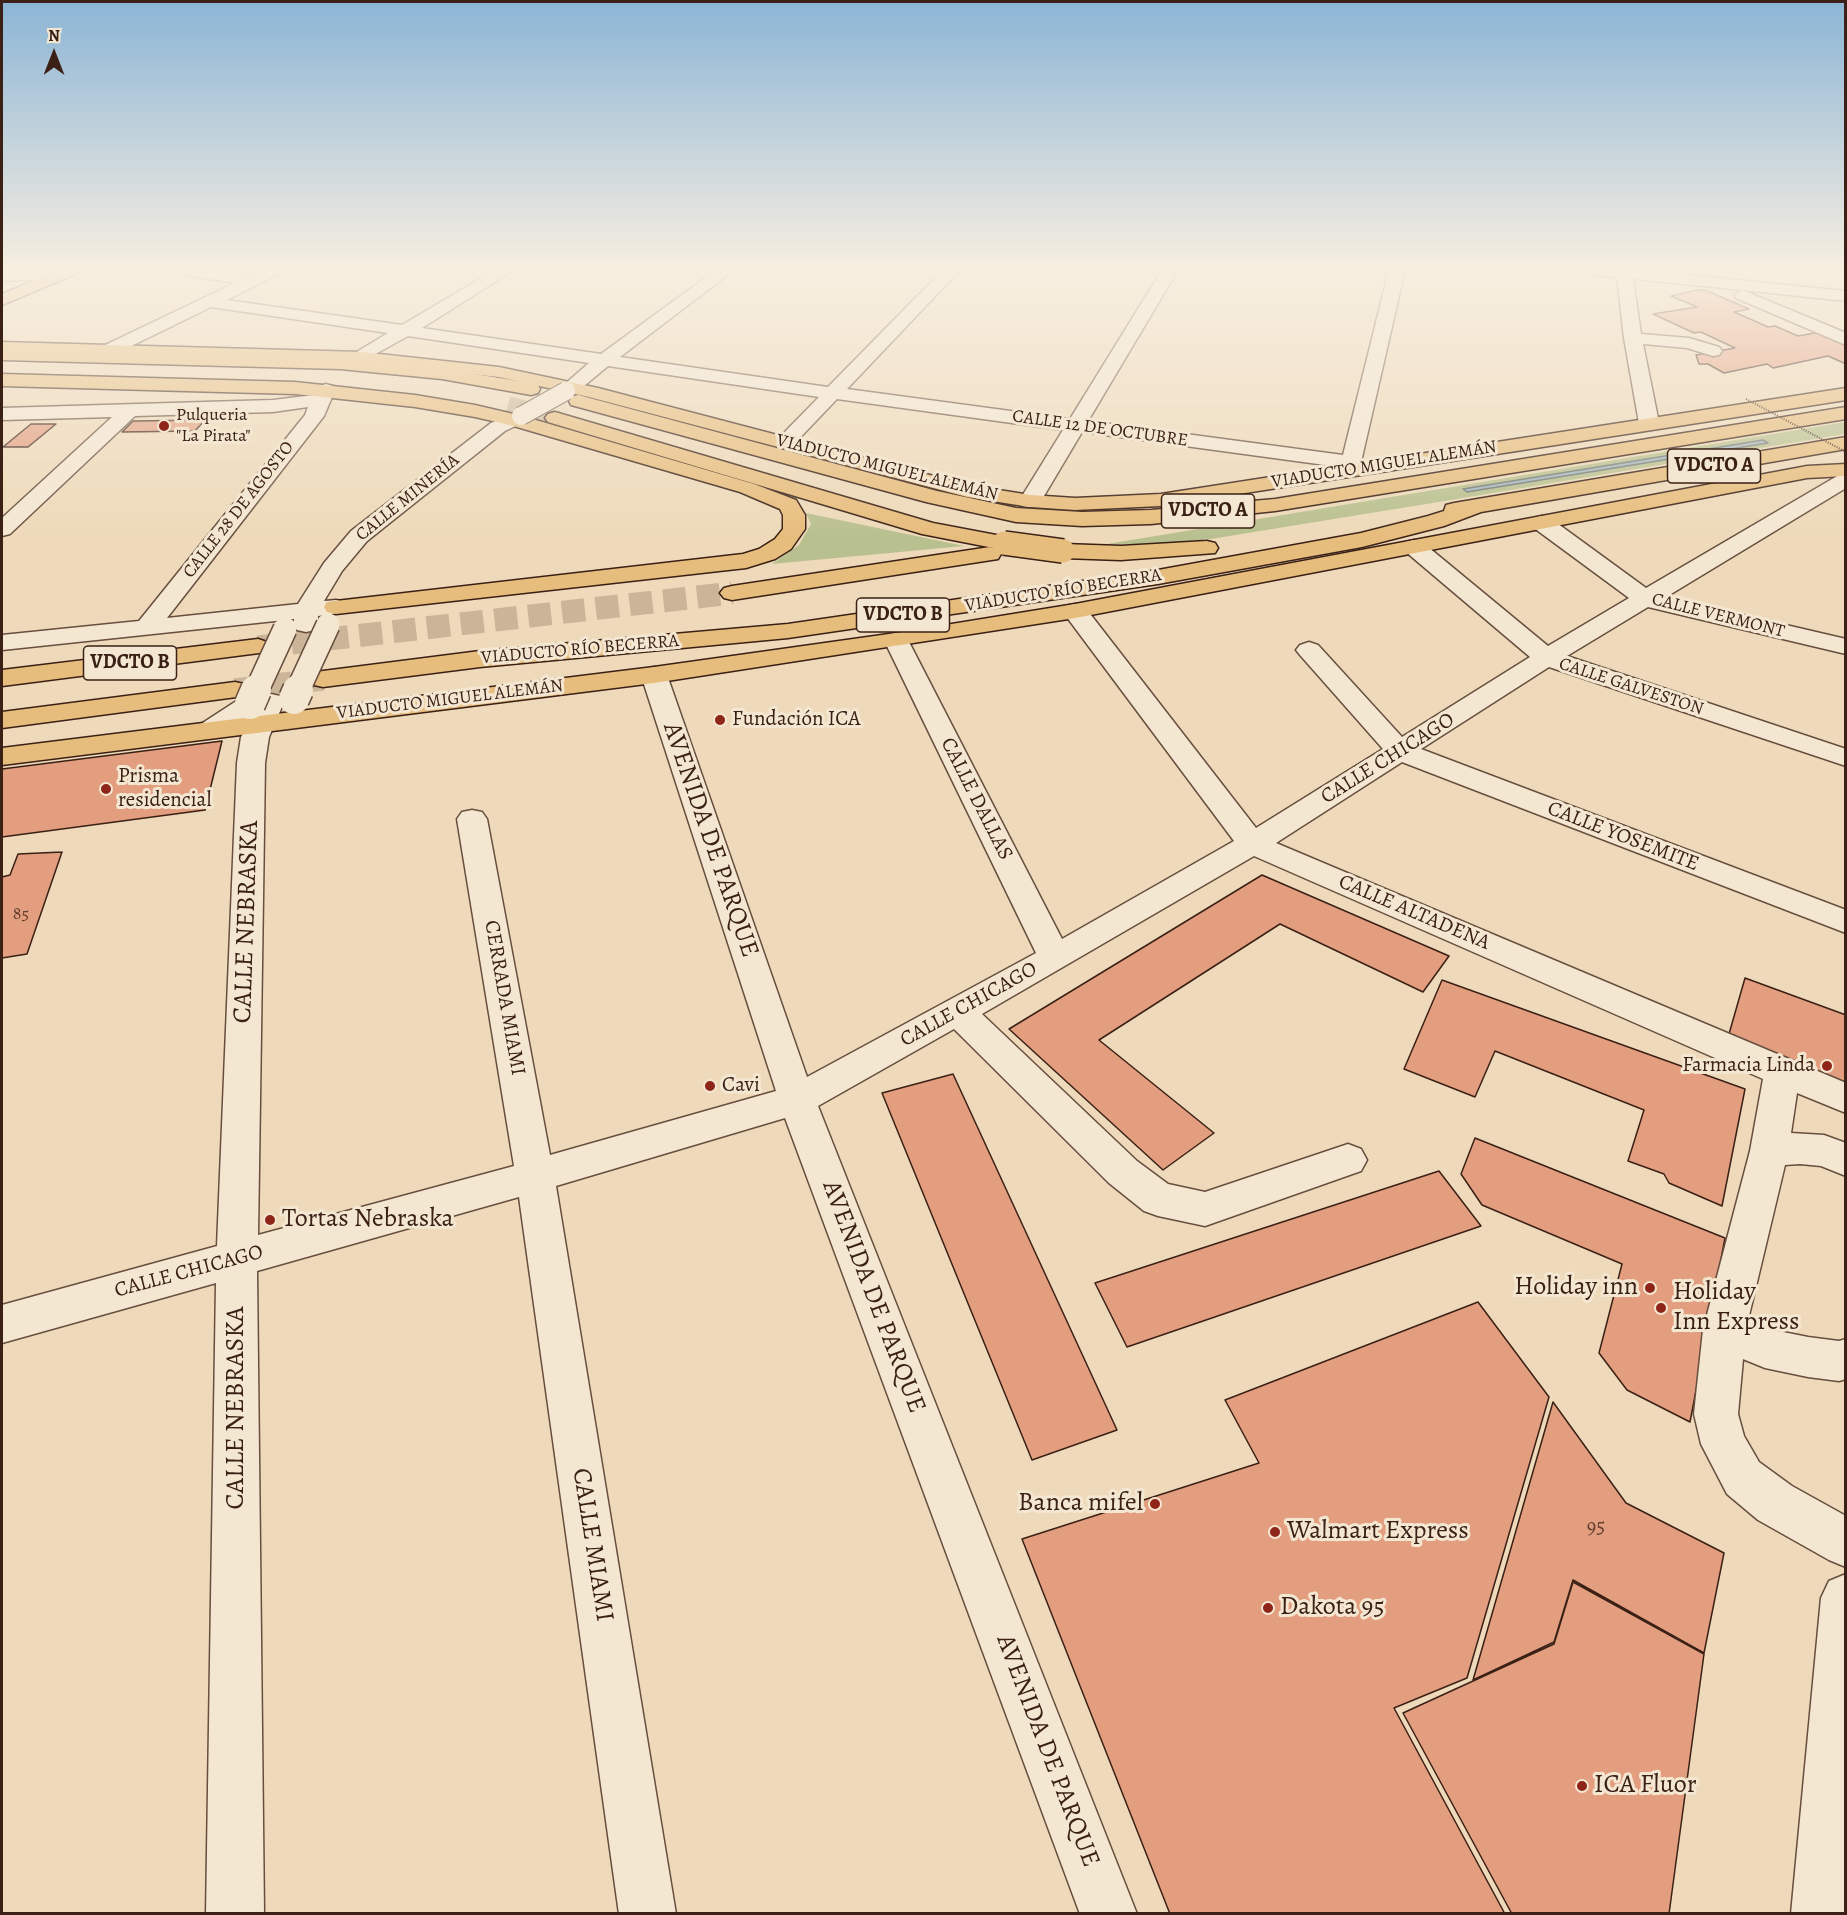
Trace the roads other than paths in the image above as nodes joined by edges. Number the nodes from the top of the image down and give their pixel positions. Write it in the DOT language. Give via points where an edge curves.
graph roads {
  1 [pos="166,359"];
  2 [pos="383,359"];
  3 [pos="600,359"];
  4 [pos="866,359"];
  5 [pos="1116,359"];
  6 [pos="1376,359"];
  7 [pos="1637,359"];
  8 [pos="604,360"];
  9 [pos="2,371"];
  10 [pos="2,380"];
  11 [pos="531,389"];
  12 [pos="572,393"];
  13 [pos="833,393"];
  14 [pos="1845,394"];
  15 [pos="324,395"];
  16 [pos="1749,404"];
  17 [pos="130,410"];
  18 [pos="1845,413"];
  19 [pos="2,414"];
  20 [pos="515,414"];
  21 [pos="555,418"];
  22 [pos="1649,423"];
  23 [pos="1075,426"];
  24 [pos="785,442"];
  25 [pos="1845,443"];
  26 [pos="1845,461"];
  27 [pos="718,465"];
  28 [pos="1350,466"];
  29 [pos="1845,470"];
  30 [pos="1845,479"];
  31 [pos="739,486"];
  32 [pos="790,487"];
  33 [pos="1377,487"];
  34 [pos="1583,489"];
  35 [pos="1030,501"];
  36 [pos="1275,505"];
  37 [pos="1474,507"];
  38 [pos="1542,523"];
  39 [pos="2,529"];
  40 [pos="1063,546"];
  41 [pos="1414,547"];
  42 [pos="997,549"];
  43 [pos="365,561"];
  44 [pos="732,593"];
  45 [pos="1645,599"];
  46 [pos="1075,611"];
  47 [pos="311,614"];
  48 [pos="147,626"];
  49 [pos="896,640"];
  50 [pos="2,644"];
  51 [pos="258,647"];
  52 [pos="1845,647"];
  53 [pos="1309,650"];
  54 [pos="206,654"];
  55 [pos="1546,658"];
  56 [pos="2,662"];
  57 [pos="654,675"];
  58 [pos="2,678"];
  59 [pos="323,679"];
  60 [pos="266,706"];
  61 [pos="82,709"];
  62 [pos="2,720"];
  63 [pos="2,736"];
  64 [pos="1400,751"];
  65 [pos="2,757"];
  66 [pos="1845,758"];
  67 [pos="472,819"];
  68 [pos="1252,844"];
  69 [pos="1845,922"];
  70 [pos="1055,958"];
  71 [pos="958,1011"];
  72 [pos="1782,1072"];
  73 [pos="1845,1099"];
  74 [pos="797,1100"];
  75 [pos="1769,1151"];
  76 [pos="1348,1160"];
  77 [pos="1845,1160"];
  78 [pos="535,1176"];
  79 [pos="237,1258"];
  80 [pos="2,1324"];
  81 [pos="1724,1330"];
  82 [pos="1845,1359"];
  83 [pos="1845,1543"];
  84 [pos="1845,1598"];
  85 [pos="1841,1698"];
  86 [pos="1836,1826"];
  87 [pos="235,1914"];
  88 [pos="648,1914"];
  89 [pos="1110,1914"];
  90 [pos="1820,1914"];
  1 -- 11 [label="main road" via="340,364 432,373"];
  2 -- 12 [label="main road, VIADUCTO MIGUEL ALEMÁN" via="500,372"];
  3 -- 8 [label="street, CALLE 12 DE OCTUBRE"];
  4 -- 13 [label="street"];
  5 -- 23 [label="street"];
  6 -- 28 [label="street"];
  7 -- 22 [label="street"];
  8 -- 12 [label="street, CALLE MINERÍA"];
  8 -- 13 [label="street, CALLE 12 DE OCTUBRE"];
  9 -- 20 [label="main road" via="320,379 400,387"];
  10 -- 15 [label="main road"];
  12 -- 20 [label="street, CALLE MINERÍA, bridge"];
  12 -- 24 [label="main road, VIADUCTO MIGUEL ALEMÁN"];
  12 -- 36 [label="main road, VIADUCTO MIGUEL ALEMÁN / VDCTO A" via="934,497 1016,515 1115,519"];
  13 -- 23 [label="street, CALLE 12 DE OCTUBRE"];
  13 -- 24 [label="street"];
  14 -- 16 [label="main road, VIADUCTO MIGUEL ALEMÁN"];
  15 -- 17 [label="street" via="287,406"];
  15 -- 20 [label="main road" via="415,401"];
  15 -- 48 [label="street, CALLE 28 DE AGOSTO" via="314,416"];
  16 -- 22 [label="main road, VIADUCTO MIGUEL ALEMÁN"];
  16 -- 33 [label="main road" via="1698,424 1449,465"];
  17 -- 19 [label="street"];
  17 -- 39 [label="street"];
  18 -- 33 [label="main road, VIADUCTO MIGUEL ALEMÁN / VDCTO A"];
  20 -- 31 [label="main road"];
  20 -- 43 [label="street, CALLE MINERÍA" via="516,431 419,508"];
  20 -- 47 [label="street, CALLE MINERÍA" via="359,536 332,568"];
  21 -- 27 [label="main road, VIADUCTO MIGUEL ALEMÁN / VDCTO A"];
  22 -- 28 [label="main road, VIADUCTO MIGUEL ALEMÁN"];
  23 -- 28 [label="street, CALLE 12 DE OCTUBRE"];
  23 -- 35 [label="street"];
  24 -- 35 [label="main road, VIADUCTO MIGUEL ALEMÁN" via="967,491"];
  25 -- 34 [label="main road, VIADUCTO MIGUEL ALEMÁN / VDCTO A"];
  26 -- 34 [label="main road" via="1667,487"];
  27 -- 31 [label="main road"];
  27 -- 32 [label="main road, VIADUCTO MIGUEL ALEMÁN / VDCTO A"];
  28 -- 35 [label="main road, VIADUCTO MIGUEL ALEMÁN" via="1143,502"];
  29 -- 38 [label="main road, VIADUCTO MIGUEL ALEMÁN" via="1807,472"];
  30 -- 45 [label="street, CALLE CHICAGO"];
  31 -- 32 [label="main road"];
  31 -- 47 [label="main road" via="788,505 795,522 783,544 746,561"];
  32 -- 42 [label="main road, VIADUCTO MIGUEL ALEMÁN / VDCTO A"];
  33 -- 36 [label="main road, VIADUCTO MIGUEL ALEMÁN / VDCTO A"];
  34 -- 37 [label="main road, VIADUCTO MIGUEL ALEMÁN / VDCTO A"];
  36 -- 40 [label="main road"];
  37 -- 40 [label="main road, VIADUCTO MIGUEL ALEMÁN / VDCTO A" via="1170,552 1121,553"];
  37 -- 59 [label="main road, VIADUCTO RÍO BECERRA / VDCTO B" via="1362,540 969,606 788,631 515,655"];
  38 -- 41 [label="main road, VIADUCTO MIGUEL ALEMÁN"];
  38 -- 45 [label="street, CALLE VERMONT"];
  40 -- 42 [label="main road, VIADUCTO MIGUEL ALEMÁN / VDCTO A, bridge"];
  41 -- 46 [label="main road, VIADUCTO MIGUEL ALEMÁN"];
  41 -- 55 [label="street, CALLE GALVESTON"];
  42 -- 44 [label="main road, VDCTO B"];
  45 -- 52 [label="street, CALLE VERMONT"];
  45 -- 55 [label="street, CALLE CHICAGO"];
  46 -- 49 [label="main road, VIADUCTO MIGUEL ALEMÁN"];
  46 -- 68 [label="street, CALLE ALTADENA"];
  47 -- 48 [label="street"];
  47 -- 60 [label="street, bridge"];
  47 -- 60 [label="street, CALLE MINERÍA, bridge"];
  48 -- 50 [label="street"];
  49 -- 57 [label="main road, VIADUCTO MIGUEL ALEMÁN"];
  49 -- 70 [label="street, CALLE DALLAS"];
  51 -- 54 [label="main road, VDCTO B"];
  53 -- 64 [label="street"];
  54 -- 56 [label="main road" via="117,650"];
  54 -- 58 [label="main road, VDCTO B"];
  55 -- 64 [label="street, CALLE CHICAGO"];
  55 -- 66 [label="street, CALLE GALVESTON"];
  57 -- 60 [label="main road, VIADUCTO MIGUEL ALEMÁN"];
  57 -- 74 [label="street, AVENIDA DE PARQUE"];
  60 -- 61 [label="main road, VDCTO B"];
  60 -- 65 [label="main road" via="211,730"];
  60 -- 79 [label="street, CALLE NEBRASKA" via="251,763"];
  61 -- 62 [label="main road, VDCTO B"];
  61 -- 63 [label="main road"];
  64 -- 68 [label="street, CALLE CHICAGO"];
  64 -- 69 [label="street, CALLE YOSEMITE"];
  67 -- 78 [label="street, CERRADA MIAMI"];
  68 -- 70 [label="street, CALLE CHICAGO"];
  68 -- 72 [label="street, CALLE ALTADENA"];
  70 -- 71 [label="street, CALLE CHICAGO"];
  71 -- 74 [label="street, CALLE CHICAGO"];
  71 -- 76 [label="street" via="1123,1172 1158,1199 1205,1209"];
  72 -- 73 [label="street, CALLE ALTADENA"];
  72 -- 75 [label="street"];
  74 -- 78 [label="street, CALLE CHICAGO"];
  74 -- 89 [label="street, AVENIDA DE PARQUE"];
  75 -- 77 [label="street" via="1800,1148 1824,1151"];
  75 -- 81 [label="street"];
  78 -- 79 [label="street, CALLE CHICAGO"];
  78 -- 88 [label="street, CALLE MIAMI"];
  79 -- 80 [label="street, CALLE CHICAGO"];
  79 -- 87 [label="street, CALLE NEBRASKA"];
  81 -- 82 [label="street" via="1765,1348 1808,1357"];
  81 -- 83 [label="street" via="1716,1414 1724,1444 1743,1478 1775,1503"];
  84 -- 85 [label="street"];
  85 -- 86 [label="street"];
  86 -- 90 [label="street"];
}
